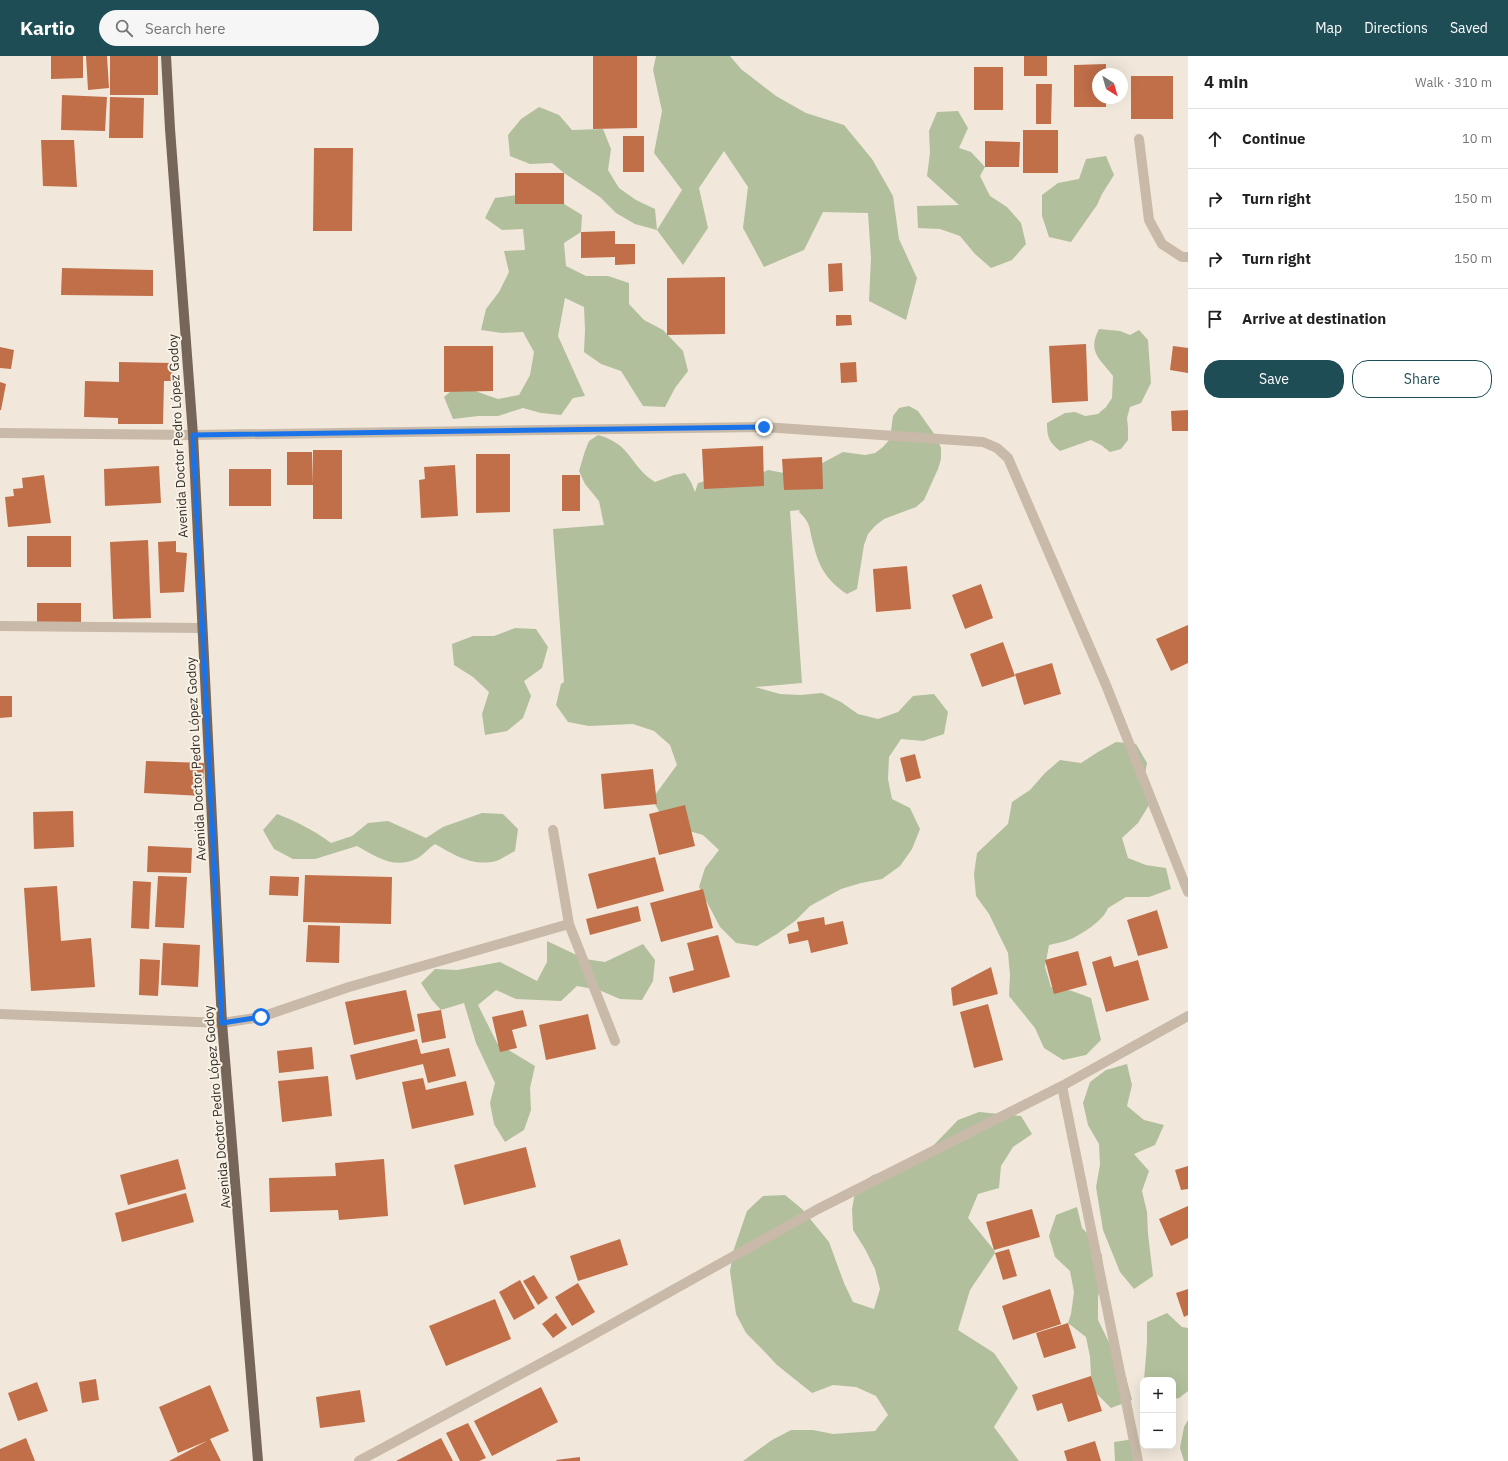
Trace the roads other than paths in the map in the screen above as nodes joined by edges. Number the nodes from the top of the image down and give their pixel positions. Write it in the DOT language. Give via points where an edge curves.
graph roads {
  1 [pos="166,56"];
  2 [pos="1140,139"];
  3 [pos="1188,257"];
  4 [pos="0,433"];
  5 [pos="193,435"];
  6 [pos="0,626"];
  7 [pos="202,628"];
  8 [pos="553,830"];
  9 [pos="1188,892"];
  10 [pos="569,924"];
  11 [pos="0,1014"];
  12 [pos="1188,1016"];
  13 [pos="222,1023"];
  14 [pos="615,1041"];
  15 [pos="1062,1086"];
  16 [pos="258,1461"];
  17 [pos="359,1461"];
  18 [pos="1138,1461"];
  1 -- 5 [label="main road, Avenida Doctor Pedro López Godoy"];
  2 -- 3 [label="street" via="1149,220 1162,244 1182,257"];
  4 -- 5 [label="street"];
  5 -- 7 [label="main road, Avenida Doctor Pedro López Godoy"];
  5 -- 9 [label="street" via="764,427 983,442 998,448 1008,458 1106,685"];
  6 -- 7 [label="street"];
  7 -- 13 [label="main road, Avenida Doctor Pedro López Godoy"];
  8 -- 10 [label="street"];
  10 -- 13 [label="street" via="349,987 261,1017"];
  10 -- 14 [label="street"];
  11 -- 13 [label="street"];
  12 -- 15 [label="street"];
  13 -- 16 [label="main road, Avenida Doctor Pedro López Godoy"];
  15 -- 17 [label="street" via="818,1209 571,1347"];
  15 -- 18 [label="street"];
}
